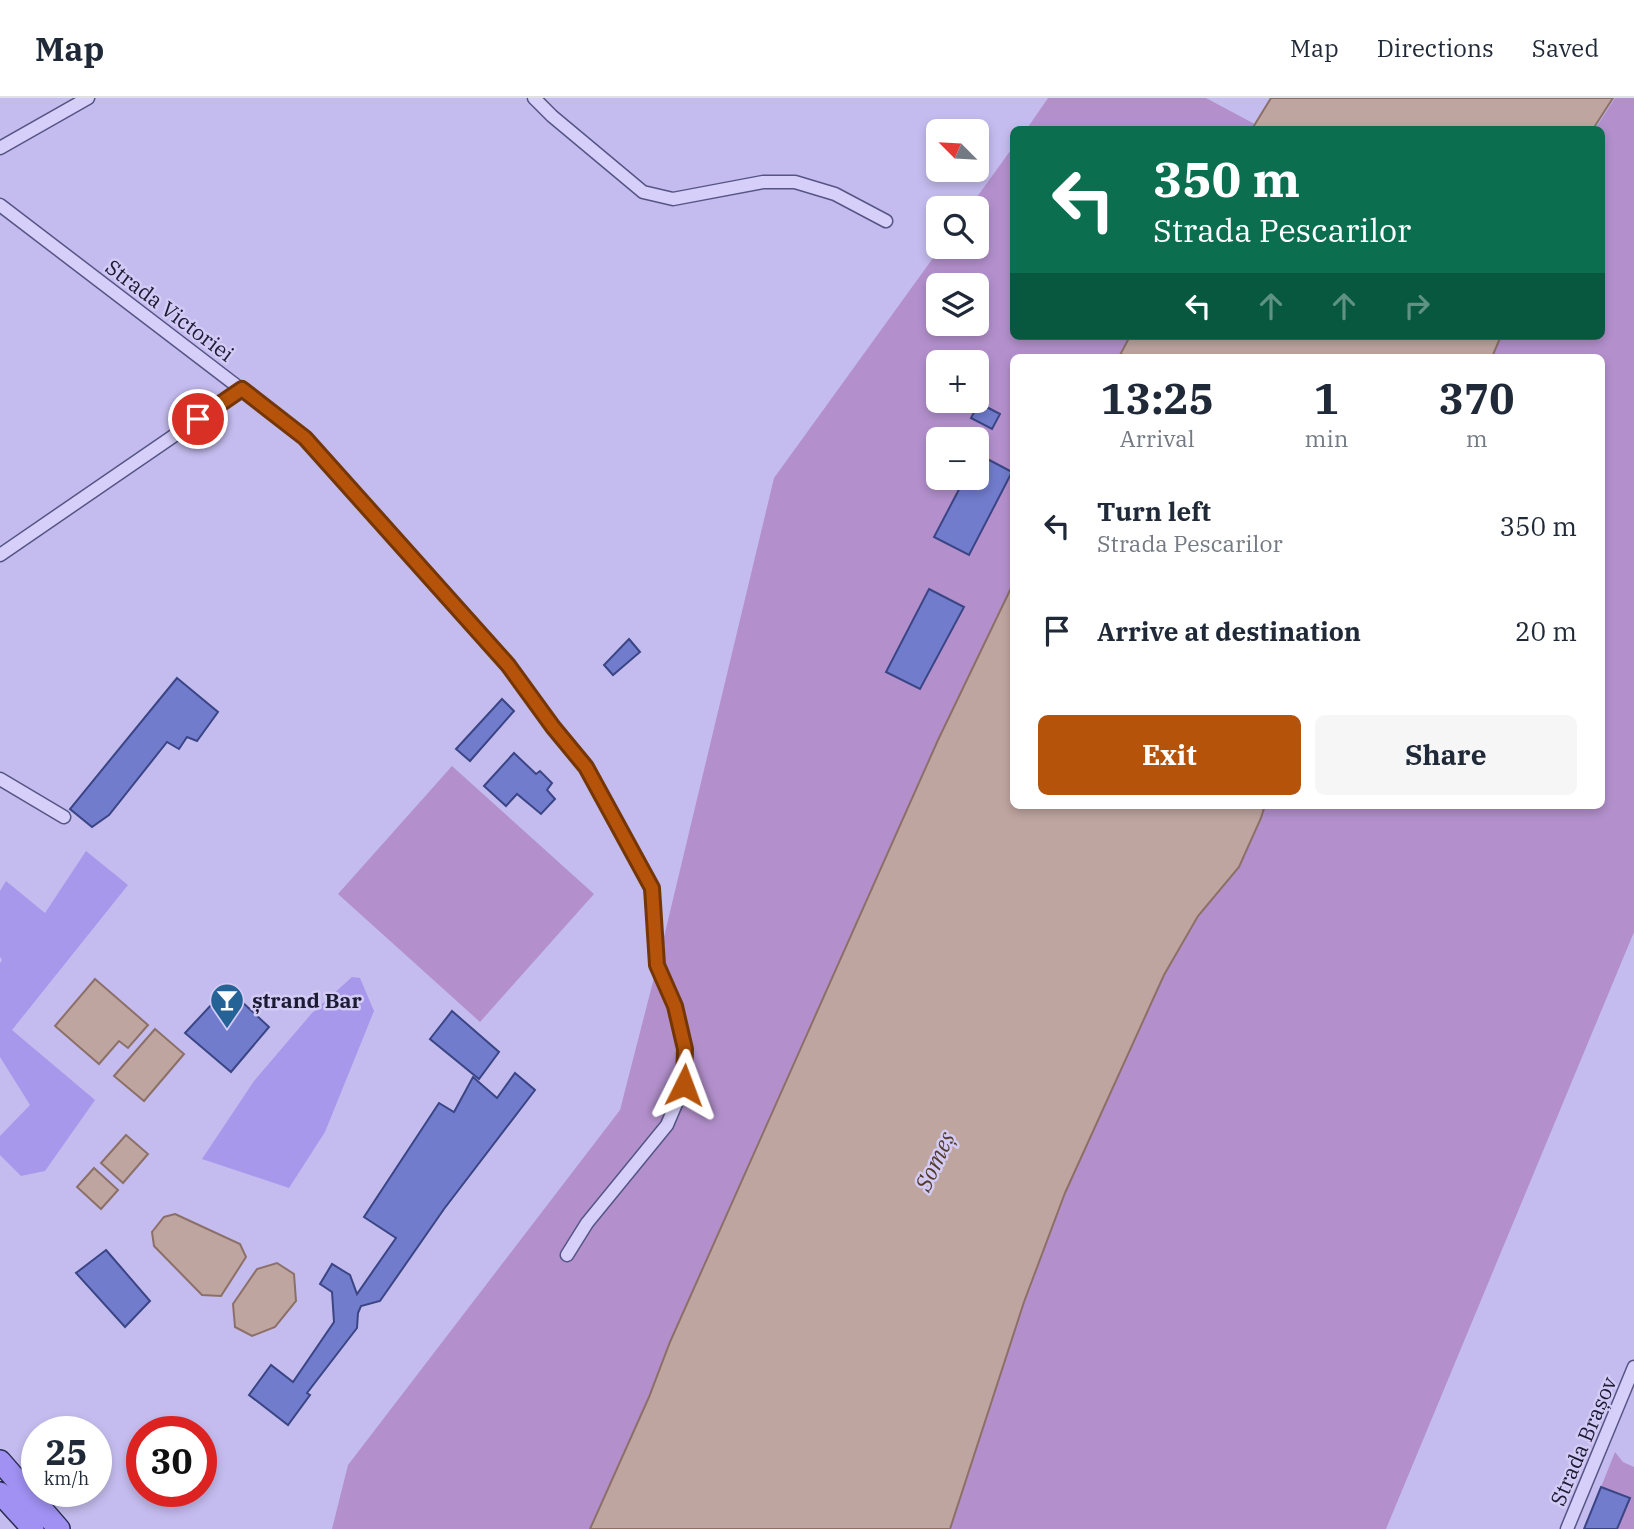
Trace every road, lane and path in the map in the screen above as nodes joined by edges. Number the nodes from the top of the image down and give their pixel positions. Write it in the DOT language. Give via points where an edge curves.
graph roads {
  1 [pos="88,98"];
  2 [pos="534,98"];
  3 [pos="0,148"];
  4 [pos="0,205"];
  5 [pos="886,221"];
  6 [pos="242,389"];
  7 [pos="0,555"];
  8 [pos="0,779"];
  9 [pos="64,817"];
  10 [pos="567,1255"];
  11 [pos="1634,1367"];
  12 [pos="0,1461"];
  13 [pos="8,1491"];
  14 [pos="33,1529"];
  15 [pos="59,1529"];
  16 [pos="1567,1529"];
  1 -- 3 [label="street"];
  2 -- 5 [label="street" via="643,191 673,199 795,182 835,194"];
  4 -- 6 [label="street, Strada Victoriei"];
  6 -- 7 [label="street"];
  6 -- 10 [label="street, Strada Victoriei" via="305,438 508,665 586,767 652,888 657,965 675,1006 685,1049 684,1085 667,1125 587,1223"];
  8 -- 9 [label="street"];
  11 -- 16 [label="street, Strada Brașov"];
  12 -- 13 [label="main road"];
  13 -- 14 [label="main road"];
  13 -- 15 [label="main road"];
}
